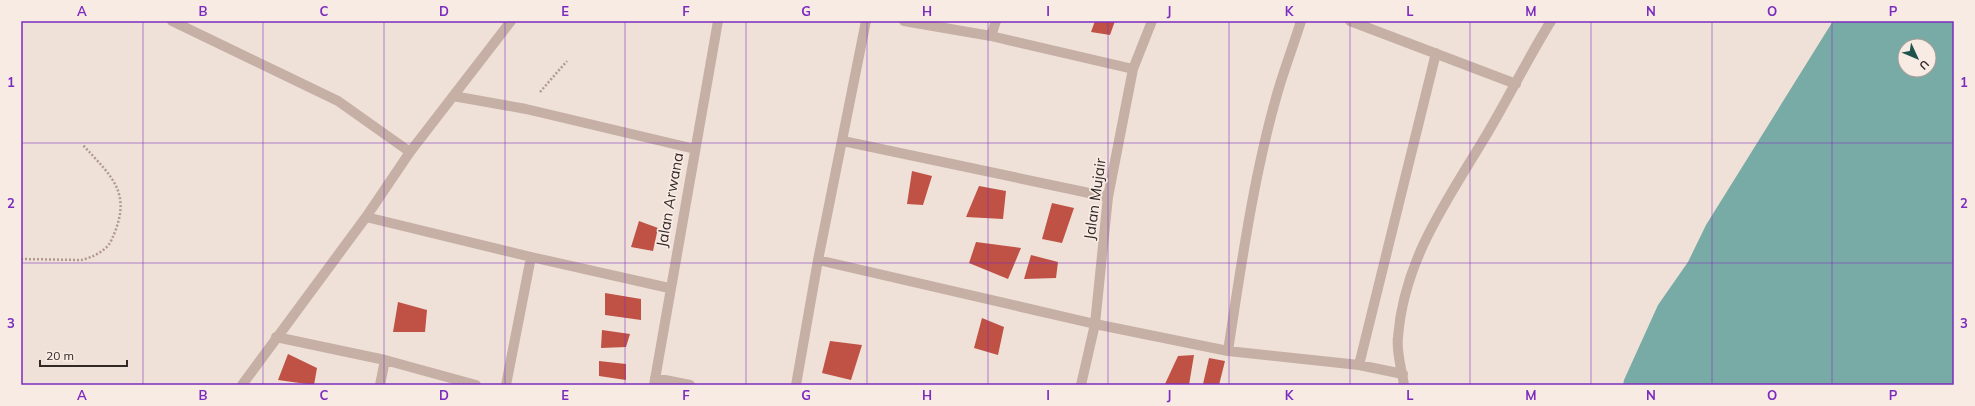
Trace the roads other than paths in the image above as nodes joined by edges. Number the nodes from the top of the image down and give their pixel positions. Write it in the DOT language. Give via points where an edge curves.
graph roads {
  1 [pos="172,21"];
  2 [pos="511,21"];
  3 [pos="718,21"];
  4 [pos="866,21"];
  5 [pos="904,21"];
  6 [pos="996,21"];
  7 [pos="1152,21"];
  8 [pos="1301,21"];
  9 [pos="1350,21"];
  10 [pos="1551,21"];
  11 [pos="990,36"];
  12 [pos="1436,53"];
  13 [pos="1133,69"];
  14 [pos="1516,84"];
  15 [pos="453,96"];
  16 [pos="843,141"];
  17 [pos="695,149"];
  18 [pos="410,152"];
  19 [pos="1108,197"];
  20 [pos="366,217"];
  21 [pos="530,257"];
  22 [pos="818,260"];
  23 [pos="669,288"];
  24 [pos="1095,324"];
  25 [pos="276,337"];
  26 [pos="1228,351"];
  27 [pos="385,360"];
  28 [pos="1359,365"];
  29 [pos="1403,374"];
  30 [pos="654,382"];
  31 [pos="242,385"];
  32 [pos="380,385"];
  33 [pos="476,385"];
  34 [pos="506,385"];
  35 [pos="690,385"];
  36 [pos="796,385"];
  37 [pos="1081,385"];
  38 [pos="1404,385"];
  1 -- 18 [label="street" via="331,98"];
  2 -- 15 [label="street"];
  3 -- 17 [label="street, Jalan Arwana"];
  4 -- 16 [label="street"];
  5 -- 11 [label="street"];
  6 -- 11 [label="street"];
  7 -- 13 [label="street, Jalan Mujair"];
  8 -- 26 [label="street" via="1278,92 1264,153"];
  9 -- 12 [label="street"];
  10 -- 14 [label="street"];
  11 -- 13 [label="street"];
  12 -- 14 [label="street"];
  12 -- 28 [label="street"];
  13 -- 19 [label="street, Jalan Mujair"];
  14 -- 29 [label="street" via="1442,207 1414,264 1404,297 1397,338"];
  15 -- 17 [label="street" via="526,109"];
  15 -- 18 [label="street"];
  16 -- 19 [label="street"];
  16 -- 22 [label="street"];
  17 -- 23 [label="street, Jalan Arwana"];
  18 -- 20 [label="street"];
  19 -- 24 [label="street, Jalan Mujair"];
  20 -- 21 [label="street"];
  20 -- 25 [label="street"];
  21 -- 23 [label="street"];
  21 -- 34 [label="street"];
  22 -- 24 [label="street"];
  22 -- 36 [label="street"];
  23 -- 30 [label="street, Jalan Arwana"];
  24 -- 26 [label="street"];
  24 -- 37 [label="street, Jalan Mujair"];
  25 -- 27 [label="street"];
  25 -- 31 [label="street"];
  26 -- 28 [label="street"];
  27 -- 32 [label="street"];
  27 -- 33 [label="street"];
  28 -- 29 [label="street"];
  29 -- 38 [label="street"];
  30 -- 35 [label="street"];
}
